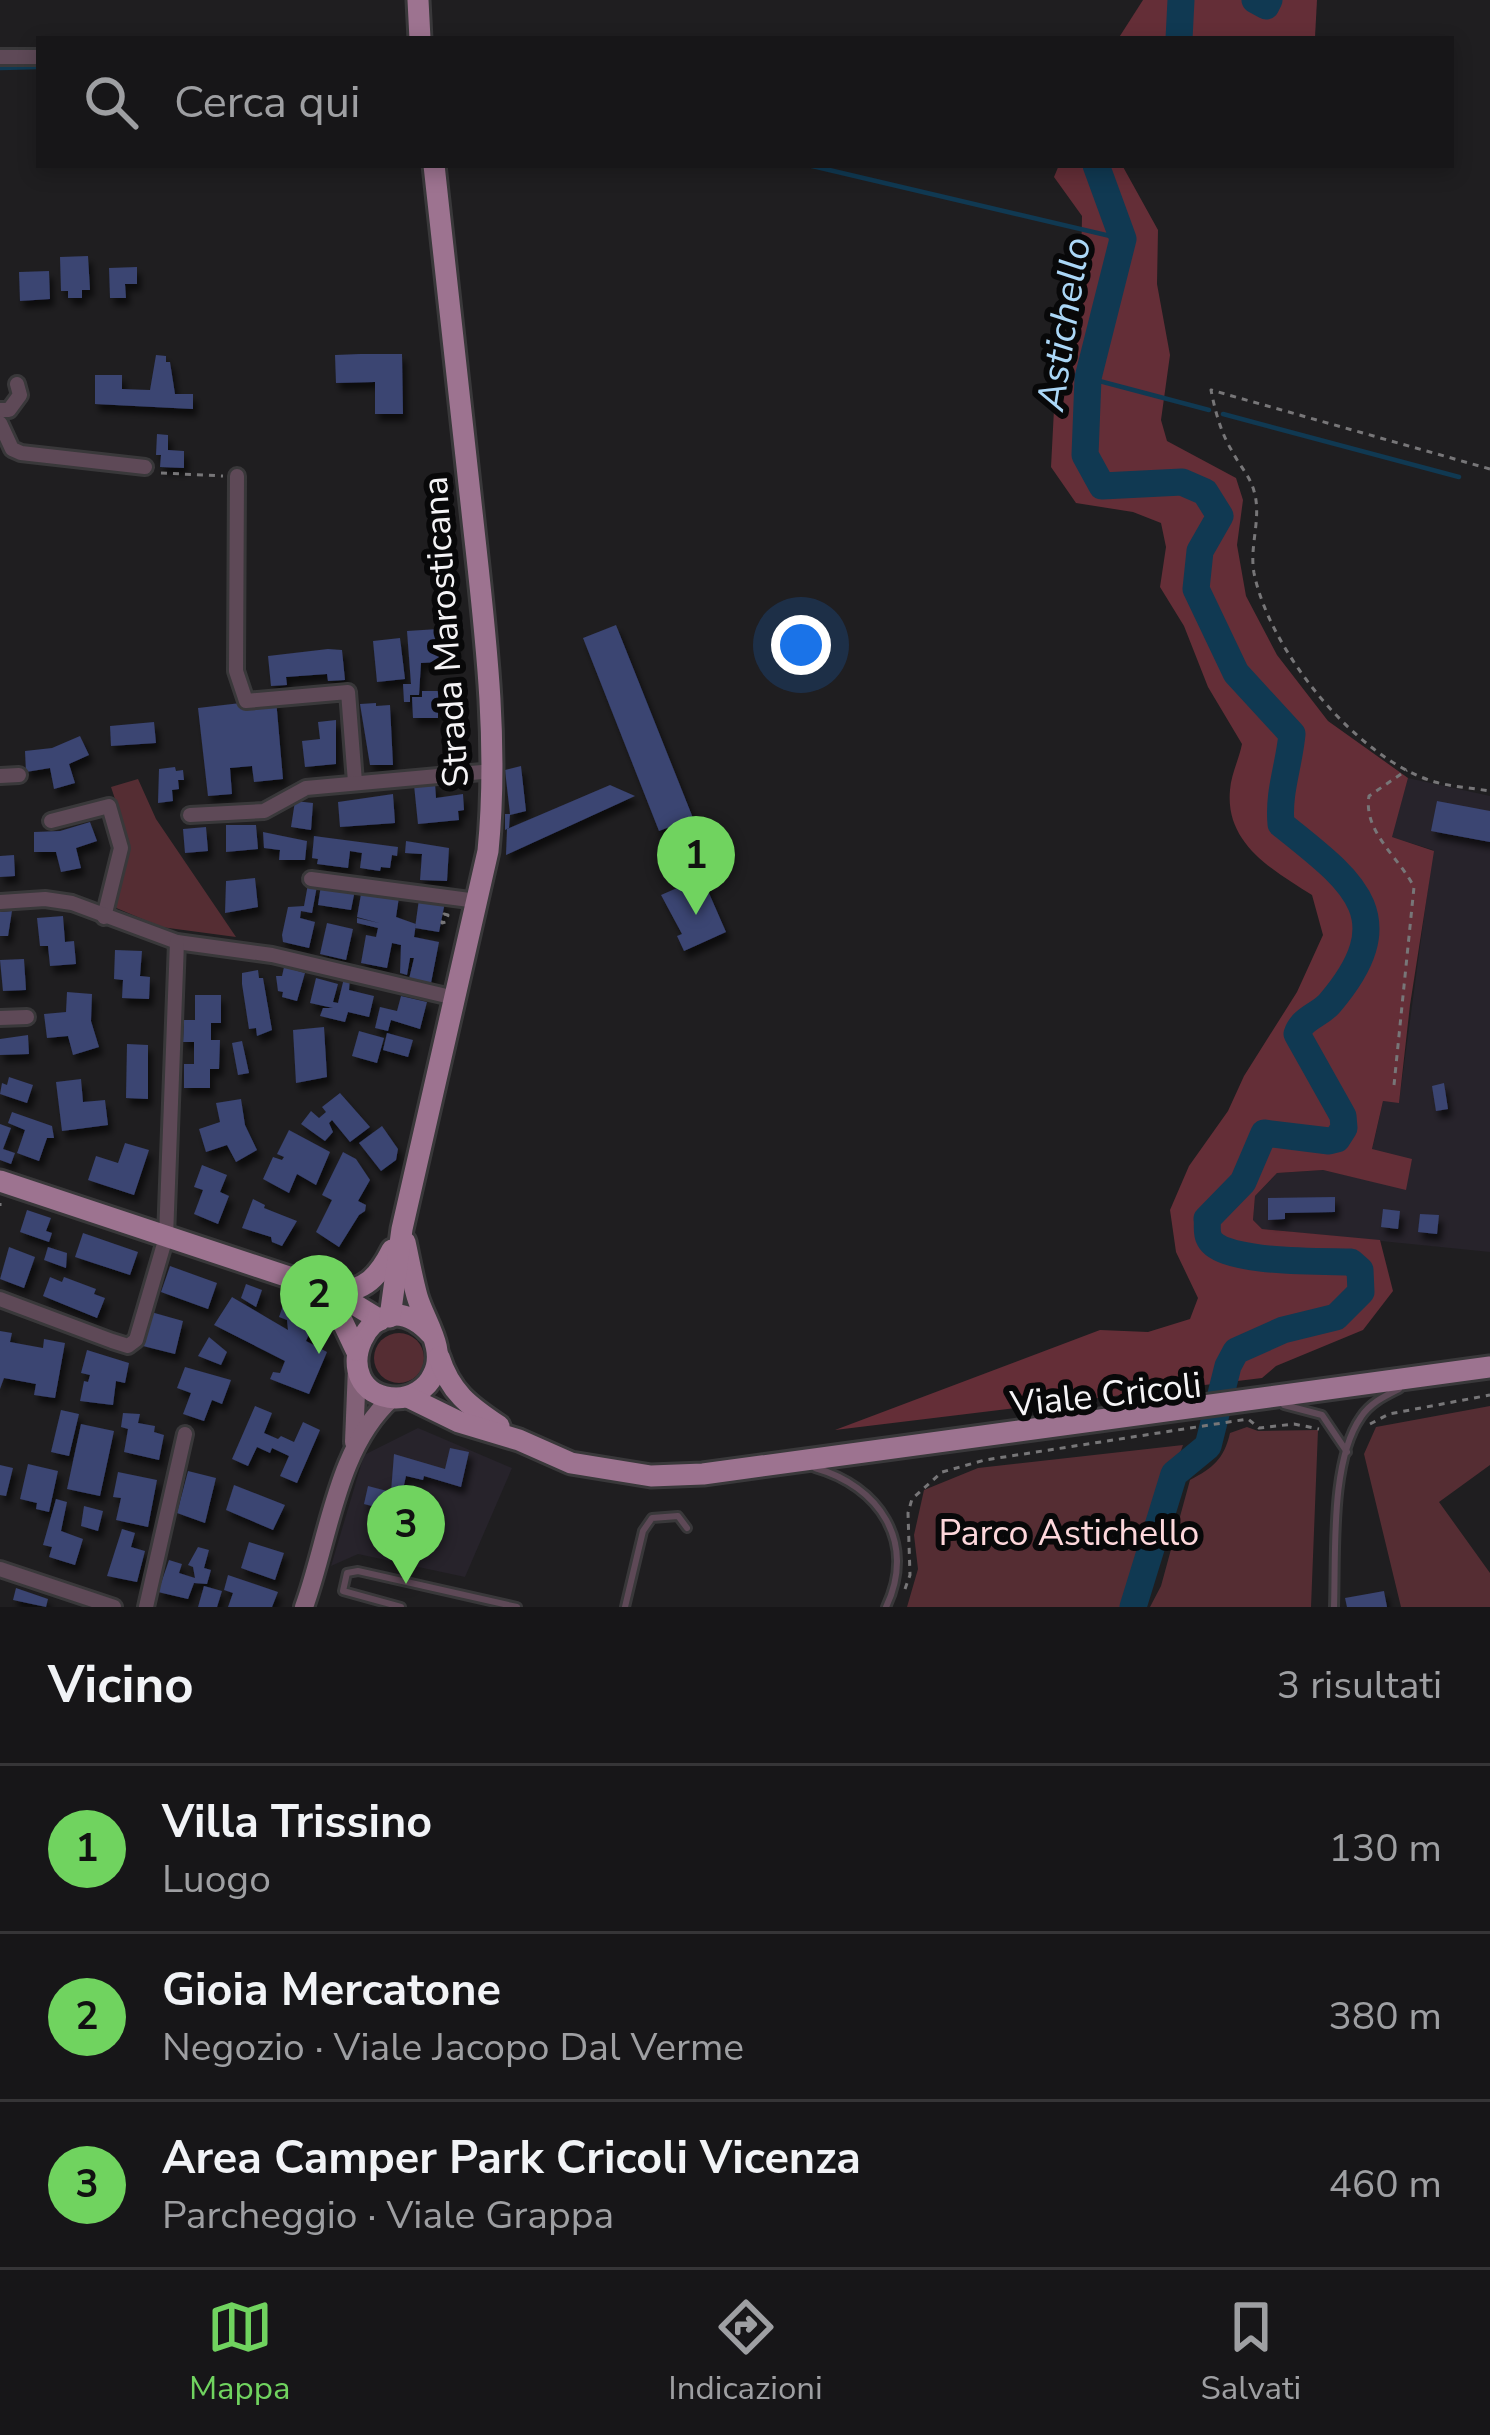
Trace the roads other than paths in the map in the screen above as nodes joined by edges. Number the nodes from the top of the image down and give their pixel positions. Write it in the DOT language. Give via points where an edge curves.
graph roads {
  1 [pos="418,0"];
  2 [pos="420,36"];
  3 [pos="0,57"];
  4 [pos="36,57"];
  5 [pos="434,168"];
  6 [pos="17,384"];
  7 [pos="0,410"];
  8 [pos="0,422"];
  9 [pos="145,467"];
  10 [pos="237,476"];
  11 [pos="493,771"];
  12 [pos="19,775"];
  13 [pos="0,776"];
  14 [pos="355,782"];
  15 [pos="190,814"];
  16 [pos="51,821"];
  17 [pos="311,879"];
  18 [pos="477,901"];
  19 [pos="0,902"];
  20 [pos="104,917"];
  21 [pos="177,942"];
  22 [pos="454,998"];
  23 [pos="27,1017"];
  24 [pos="0,1018"];
  25 [pos="0,1181"];
  26 [pos="402,1229"];
  27 [pos="166,1237"];
  28 [pos="285,1276"];
  29 [pos="334,1292"];
  30 [pos="0,1299"];
  31 [pos="385,1318"];
  32 [pos="434,1344"];
  33 [pos="356,1357"];
  34 [pos="1490,1367"];
  35 [pos="1419,1379"];
  36 [pos="1376,1383"];
  37 [pos="400,1397"];
  38 [pos="1284,1405"];
  39 [pos="1240,1412"];
  40 [pos="185,1434"];
  41 [pos="519,1440"];
  42 [pos="1347,1452"];
  43 [pos="353,1453"];
  44 [pos="770,1468"];
  45 [pos="687,1528"];
  46 [pos="0,1569"];
  47 [pos="310,1601"];
  48 [pos="113,1607"];
  49 [pos="146,1607"];
  50 [pos="401,1607"];
  51 [pos="517,1607"];
  52 [pos="625,1607"];
  53 [pos="886,1607"];
  54 [pos="1334,1607"];
  1 -- 2 [label="main road"];
  3 -- 4 [label="street"];
  5 -- 11 [label="main road, Strada Marosticana"];
  6 -- 7 [label="street" via="16,404"];
  8 -- 9 [label="street" via="21,453"];
  10 -- 14 [label="street" via="242,695 246,701 348,692"];
  11 -- 14 [label="street"];
  11 -- 18 [label="main road, Strada Marosticana"];
  12 -- 13 [label="street"];
  14 -- 15 [label="street" via="297,790 264,811"];
  16 -- 20 [label="street" via="109,806 121,848"];
  17 -- 18 [label="street"];
  18 -- 22 [label="main road, Strada Marosticana"];
  19 -- 20 [label="street" via="45,899"];
  20 -- 21 [label="street"];
  21 -- 22 [label="street"];
  21 -- 27 [label="street"];
  22 -- 26 [label="main road, Strada Marosticana"];
  23 -- 24 [label="street"];
  25 -- 27 [label="main road"];
  26 -- 29 [label="main road, Strada Marosticana" via="374,1279"];
  26 -- 31 [label="main road, Strada Marosticana"];
  26 -- 32 [label="main road, Strada Marosticana"];
  27 -- 28 [label="main road"];
  27 -- 30 [label="street" via="128,1346"];
  28 -- 29 [label="main road"];
  28 -- 33 [label="main road" via="329,1302"];
  29 -- 31 [label="main road"];
  31 -- 32 [label="main road" via="413,1319"];
  31 -- 33 [label="main road" via="369,1327"];
  32 -- 37 [label="main road" via="437,1365 427,1385"];
  32 -- 41 [label="main road, Viale Cricoli" via="463,1402"];
  33 -- 37 [label="main road" via="369,1387"];
  33 -- 43 [label="main road"];
  34 -- 35 [label="main road, Viale Cricoli"];
  35 -- 36 [label="main road, Viale Cricoli"];
  35 -- 42 [label="lane" via="1359,1418"];
  36 -- 38 [label="main road, Viale Cricoli"];
  36 -- 39 [label="main road, Viale Cricoli"];
  37 -- 41 [label="main road, Viale Cricoli"];
  37 -- 43 [label="main road" via="368,1421"];
  38 -- 39 [label="main road, Viale Cricoli"];
  38 -- 42 [label="lane" via="1322,1415"];
  39 -- 44 [label="main road, Viale Cricoli"];
  40 -- 49 [label="street"];
  41 -- 44 [label="main road, Viale Cricoli" via="571,1463 651,1476"];
  42 -- 54 [label="lane"];
  43 -- 47 [label="main road"];
  44 -- 53 [label="lane" via="839,1475 882,1510 897,1568"];
  45 -- 52 [label="lane" via="678,1516 652,1518"];
  46 -- 48 [label="street"];
  50 -- 51 [label="lane" via="343,1592 347,1573"];
}
